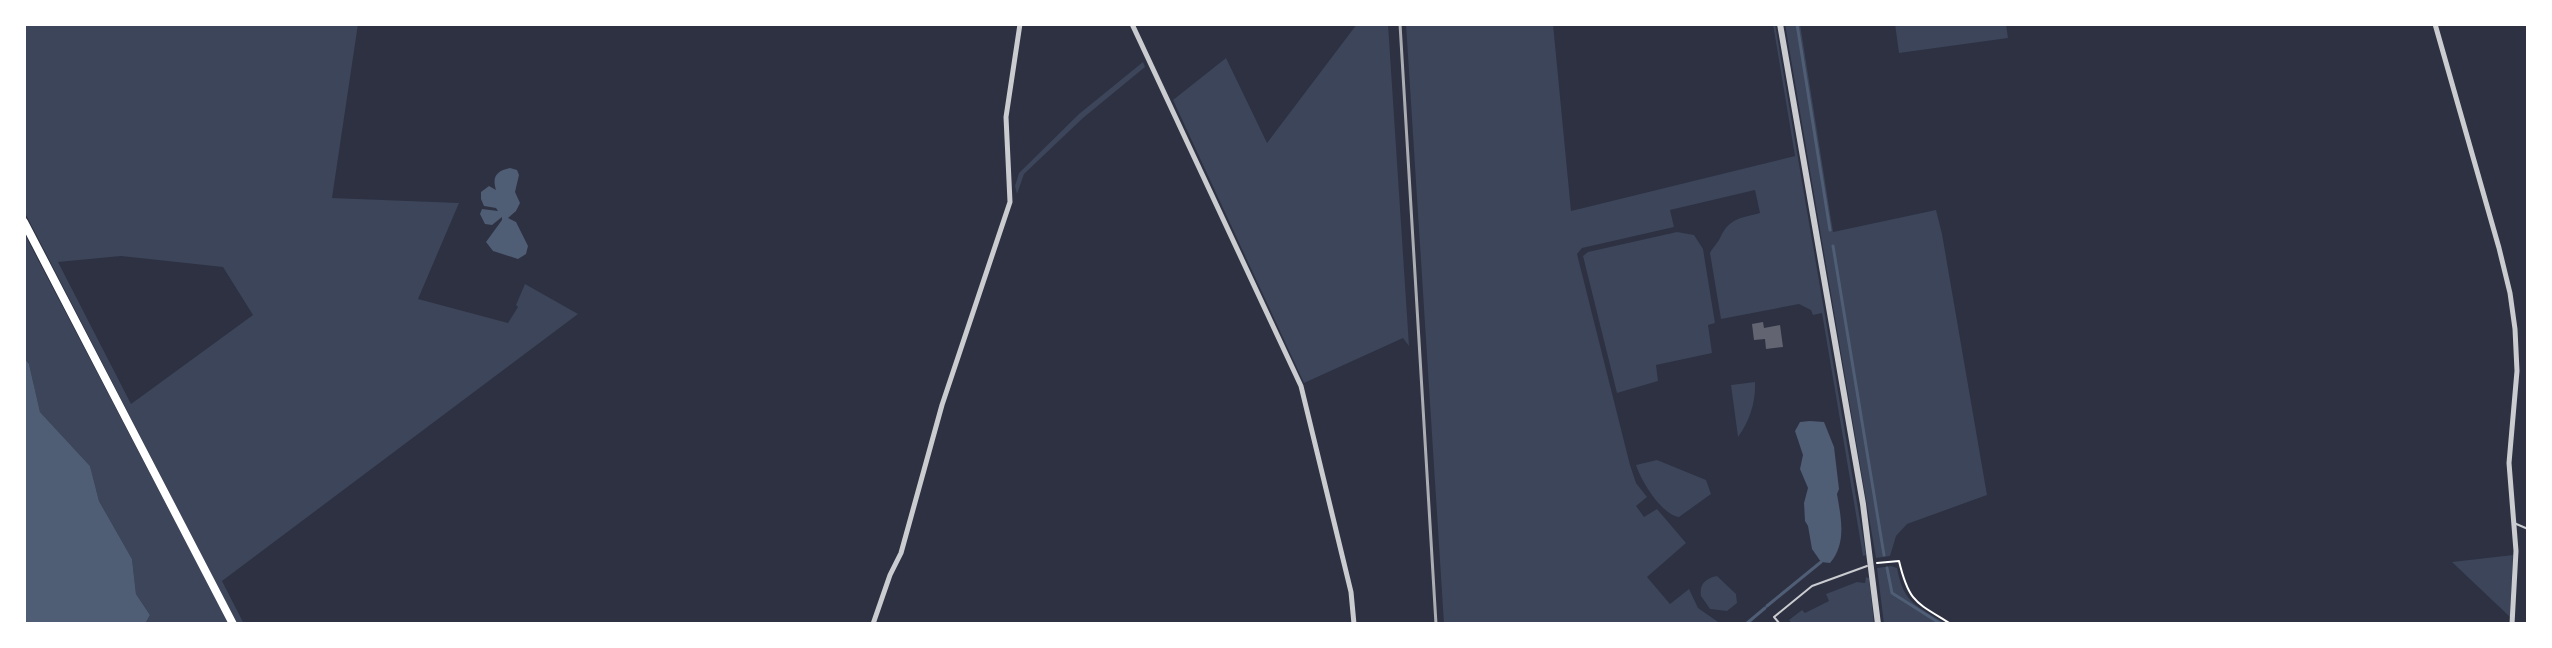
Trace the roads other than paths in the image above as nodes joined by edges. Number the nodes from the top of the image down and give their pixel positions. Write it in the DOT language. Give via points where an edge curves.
graph roads {
  1 [pos="1020,24"];
  2 [pos="1132,24"];
  3 [pos="1780,24"];
  4 [pos="2435,24"];
  5 [pos="24,222"];
  6 [pos="2513,523"];
  7 [pos="2528,529"];
  8 [pos="1876,564"];
  9 [pos="233,624"];
  10 [pos="873,624"];
  11 [pos="1354,624"];
  12 [pos="1780,624"];
  13 [pos="1878,624"];
  14 [pos="2512,624"];
  1 -- 10 [label="street" via="1006,117 1010,202 942,405 901,553"];
  2 -- 11 [label="street" via="1301,386 1351,592"];
  3 -- 8 [label="street"];
  4 -- 6 [label="street" via="2510,293 2517,371 2509,463"];
  5 -- 9 [label="main road"];
  6 -- 7 [label="lane"];
  6 -- 14 [label="street"];
  8 -- 12 [label="lane" via="1812,586 1774,617"];
  8 -- 13 [label="street"];
}
